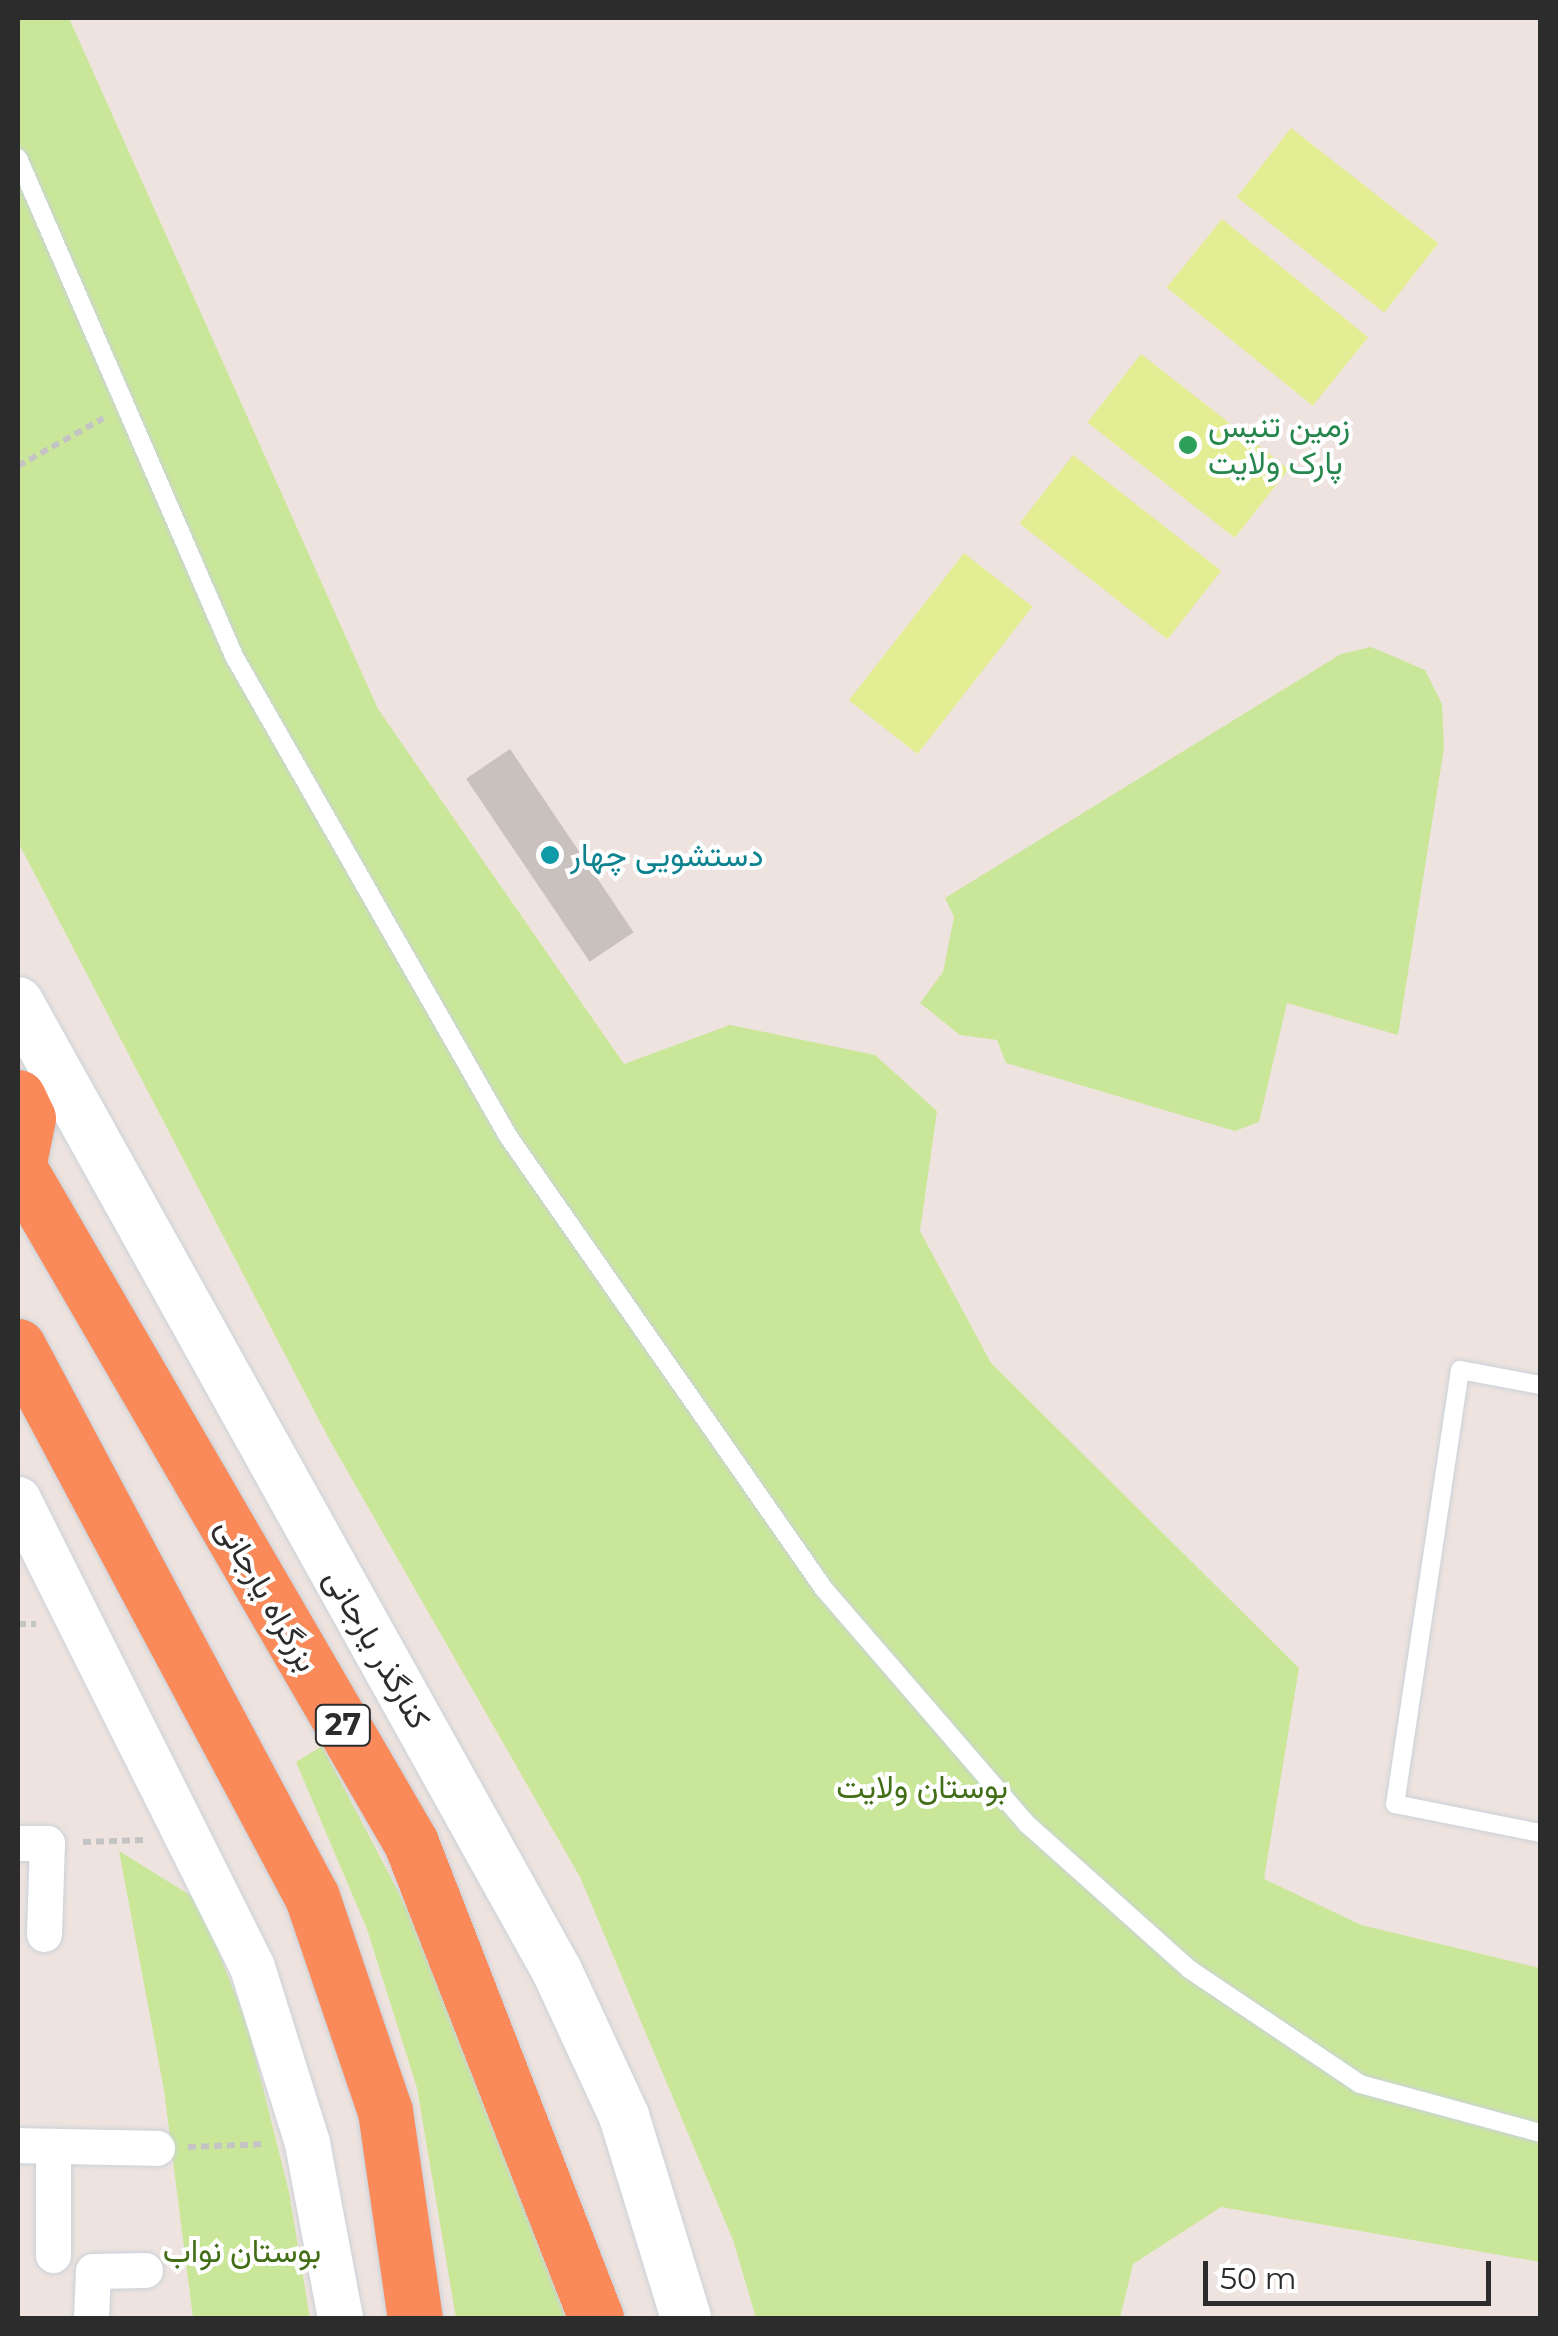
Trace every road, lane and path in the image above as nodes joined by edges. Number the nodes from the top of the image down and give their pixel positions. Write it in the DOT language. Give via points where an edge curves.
graph roads {
  1 [pos="18,158"];
  2 [pos="125,406"];
  3 [pos="18,466"];
  4 [pos="18,1002"];
  5 [pos="18,1097"];
  6 [pos="18,1166"];
  7 [pos="18,1346"];
  8 [pos="1540,1385"];
  9 [pos="18,1498"];
  10 [pos="1540,1833"];
  11 [pos="193,1838"];
  12 [pos="32,1843"];
  13 [pos="44,1934"];
  14 [pos="523,2116"];
  15 [pos="1540,2133"];
  16 [pos="306,2143"];
  17 [pos="35,2146"];
  18 [pos="157,2148"];
  19 [pos="53,2254"];
  20 [pos="145,2270"];
  21 [pos="91,2318"];
  22 [pos="340,2318"];
  23 [pos="415,2318"];
  24 [pos="596,2318"];
  25 [pos="629,2318"];
  26 [pos="686,2318"];
  1 -- 2 [label="lane"];
  2 -- 3 [label="path"];
  2 -- 15 [label="lane" via="234,656 508,1136 824,1589 1027,1824 1189,1969 1360,2084"];
  4 -- 26 [label="main road, کنارگذر یارجانی" via="557,1971 624,2116"];
  5 -- 6 [label="highway" via="28,1118"];
  6 -- 14 [label="highway, بزرگراه یارجانی / 27" via="412,1843"];
  7 -- 23 [label="highway" via="312,1897 384,2112"];
  8 -- 10 [label="lane" via="1460,1370 1395,1804"];
  9 -- 11 [label="street"];
  11 -- 12 [label="path"];
  11 -- 16 [label="street" via="252,1967"];
  12 -- 13 [label="street"];
  14 -- 24 [label="highway, بزرگراه یارجانی / 27"];
  14 -- 25 [label="highway" via="576,2158"];
  16 -- 18 [label="path"];
  16 -- 22 [label="street"];
  17 -- 18 [label="street"];
  17 -- 19 [label="street"];
  20 -- 21 [label="street" via="93,2271"];
}
